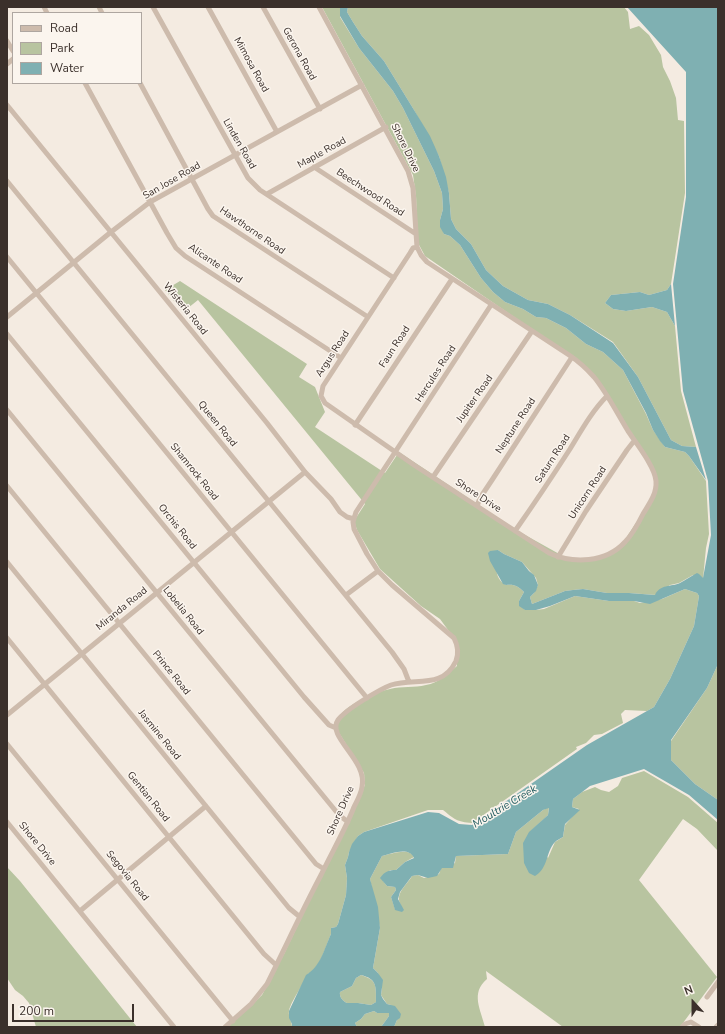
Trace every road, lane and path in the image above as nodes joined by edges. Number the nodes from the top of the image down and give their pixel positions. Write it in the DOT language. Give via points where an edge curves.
graph roads {
  1 [pos="153,7"];
  2 [pos="208,7"];
  3 [pos="263,7"];
  4 [pos="319,7"];
  5 [pos="86,84"];
  6 [pos="141,84"];
  7 [pos="362,85"];
  8 [pos="7,105"];
  9 [pos="320,109"];
  10 [pos="386,127"];
  11 [pos="277,132"];
  12 [pos="235,156"];
  13 [pos="314,168"];
  14 [pos="192,179"];
  15 [pos="7,181"];
  16 [pos="267,194"];
  17 [pos="150,202"];
  18 [pos="111,232"];
  19 [pos="416,234"];
  20 [pos="417,247"];
  21 [pos="7,257"];
  22 [pos="73,263"];
  23 [pos="394,278"];
  24 [pos="452,279"];
  25 [pos="36,293"];
  26 [pos="491,305"];
  27 [pos="7,317"];
  28 [pos="368,317"];
  29 [pos="532,331"];
  30 [pos="7,334"];
  31 [pos="572,357"];
  32 [pos="341,358"];
  33 [pos="607,396"];
  34 [pos="7,410"];
  35 [pos="355,425"];
  36 [pos="634,441"];
  37 [pos="395,452"];
  38 [pos="305,472"];
  39 [pos="432,477"];
  40 [pos="7,486"];
  41 [pos="269,502"];
  42 [pos="477,506"];
  43 [pos="354,519"];
  44 [pos="515,531"];
  45 [pos="231,532"];
  46 [pos="558,557"];
  47 [pos="7,562"];
  48 [pos="194,562"];
  49 [pos="378,571"];
  50 [pos="156,593"];
  51 [pos="346,595"];
  52 [pos="119,623"];
  53 [pos="7,638"];
  54 [pos="82,654"];
  55 [pos="409,682"];
  56 [pos="44,684"];
  57 [pos="367,698"];
  58 [pos="7,715"];
  59 [pos="336,728"];
  60 [pos="7,744"];
  61 [pos="206,806"];
  62 [pos="7,822"];
  63 [pos="348,822"];
  64 [pos="169,837"];
  65 [pos="324,869"];
  66 [pos="117,880"];
  67 [pos="80,911"];
  68 [pos="300,917"];
  69 [pos="276,965"];
  70 [pos="718,982"];
  71 [pos="707,997"];
  72 [pos="233,1021"];
  73 [pos="174,1027"];
  74 [pos="225,1027"];
  75 [pos="682,1027"];
  76 [pos="699,1027"];
  1 -- 12 [label="street, Linden Road"];
  2 -- 11 [label="street, Mimosa Road"];
  3 -- 9 [label="street, Gerona Road"];
  4 -- 7 [label="street, Shore Drive"];
  5 -- 17 [label="street, Alicante Road"];
  6 -- 14 [label="street, Hawthorne Road"];
  7 -- 9 [label="street, San Jose Road"];
  7 -- 10 [label="street, Shore Drive"];
  8 -- 18 [label="street, Wisteria Road"];
  9 -- 11 [label="street, San Jose Road"];
  10 -- 13 [label="street, Maple Road"];
  10 -- 19 [label="street, Shore Drive" via="411,179"];
  11 -- 12 [label="street, San Jose Road"];
  12 -- 14 [label="street, San Jose Road"];
  12 -- 16 [label="street, Linden Road" via="248,178"];
  13 -- 16 [label="street, Maple Road"];
  13 -- 19 [label="street, Beechwood Road"];
  14 -- 17 [label="street, San Jose Road"];
  14 -- 28 [label="street, Hawthorne Road" via="213,216"];
  15 -- 22 [label="street, Queen Road"];
  16 -- 23 [label="street, Linden Road"];
  17 -- 18 [label="street, San Jose Road"];
  17 -- 32 [label="street, Alicante Road" via="176,248 185,256"];
  18 -- 22 [label="street, San Jose Road"];
  18 -- 38 [label="street, Wisteria Road"];
  19 -- 20 [label="street, Shore Drive"];
  20 -- 23 [label="street, Argus Road" via="413,248"];
  20 -- 24 [label="street, Shore Drive" via="428,262"];
  21 -- 25 [label="street, Shamrock Road"];
  22 -- 25 [label="street, San Jose Road"];
  22 -- 41 [label="street, Queen Road"];
  23 -- 28 [label="street, Argus Road"];
  24 -- 26 [label="street, Shore Drive"];
  24 -- 35 [label="street, Faun Road"];
  25 -- 27 [label="street, San Jose Road"];
  25 -- 45 [label="street, Shamrock Road"];
  26 -- 29 [label="street, Shore Drive"];
  26 -- 37 [label="street, Hercules Road"];
  28 -- 32 [label="street, Argus Road"];
  29 -- 31 [label="street, Shore Drive"];
  29 -- 39 [label="street, Jupiter Road"];
  30 -- 48 [label="street, Orchis Road"];
  31 -- 33 [label="street, Shore Drive" via="595,378"];
  31 -- 42 [label="street, Neptune Road"];
  32 -- 35 [label="street, Argus Road" via="323,386 321,396 324,403"];
  33 -- 36 [label="street, Shore Drive"];
  33 -- 44 [label="street, Saturn Road" via="588,420"];
  34 -- 50 [label="street, Lobelia Road"];
  35 -- 37 [label="street, Argus Road"];
  36 -- 46 [label="street, Unicorn Road"];
  36 -- 46 [label="street, Shore Drive" via="654,472 656,486 653,497 632,533 618,549 602,557 581,560"];
  37 -- 39 [label="street, Shore Drive"];
  37 -- 43 [label="street"];
  38 -- 41 [label="street, Miranda Road"];
  38 -- 43 [label="street, Wisteria Road" via="340,512"];
  39 -- 42 [label="street, Shore Drive"];
  40 -- 52 [label="street, Prince Road"];
  41 -- 45 [label="street, Miranda Road"];
  41 -- 51 [label="street, Queen Road"];
  42 -- 44 [label="street, Shore Drive"];
  43 -- 49 [label="street" via="353,527 356,534"];
  44 -- 46 [label="street, Shore Drive"];
  45 -- 48 [label="street, Miranda Road"];
  45 -- 57 [label="street, Shamrock Road"];
  47 -- 54 [label="street, Jasmine Road"];
  48 -- 50 [label="street, Miranda Road"];
  48 -- 59 [label="street, Orchis Road" via="326,723"];
  49 -- 51 [label="street"];
  49 -- 55 [label="street" via="451,634 458,646 457,659 445,674 429,682"];
  50 -- 52 [label="street, Miranda Road"];
  50 -- 63 [label="street, Lobelia Road" via="339,815"];
  51 -- 55 [label="street, Queen Road" via="392,652 404,669"];
  52 -- 54 [label="street, Miranda Road"];
  52 -- 65 [label="street, Prince Road" via="316,864"];
  53 -- 56 [label="street, Gentian Road"];
  54 -- 56 [label="street, Miranda Road"];
  54 -- 61 [label="street, Jasmine Road"];
  55 -- 57 [label="street" via="391,685"];
  56 -- 58 [label="street, Miranda Road"];
  56 -- 64 [label="street, Gentian Road"];
  57 -- 59 [label="street" via="342,716"];
  59 -- 63 [label="street, Shore Drive" via="338,736 358,763 362,777 362,788"];
  60 -- 66 [label="street, Segovia Road"];
  61 -- 64 [label="street"];
  61 -- 68 [label="street, Jasmine Road" via="294,914"];
  62 -- 67 [label="street, Shore Drive"];
  63 -- 65 [label="street, Shore Drive"];
  64 -- 66 [label="street"];
  64 -- 69 [label="street, Gentian Road" via="264,954"];
  65 -- 68 [label="street, Shore Drive"];
  66 -- 67 [label="street"];
  66 -- 72 [label="street, Segovia Road"];
  67 -- 73 [label="street, Shore Drive"];
  68 -- 69 [label="street, Shore Drive"];
  69 -- 72 [label="street, Shore Drive" via="262,992"];
  70 -- 71 [label="street"];
  72 -- 74 [label="street, Shore Drive"];
  75 -- 76 [label="street" via="691,1022"];
}
